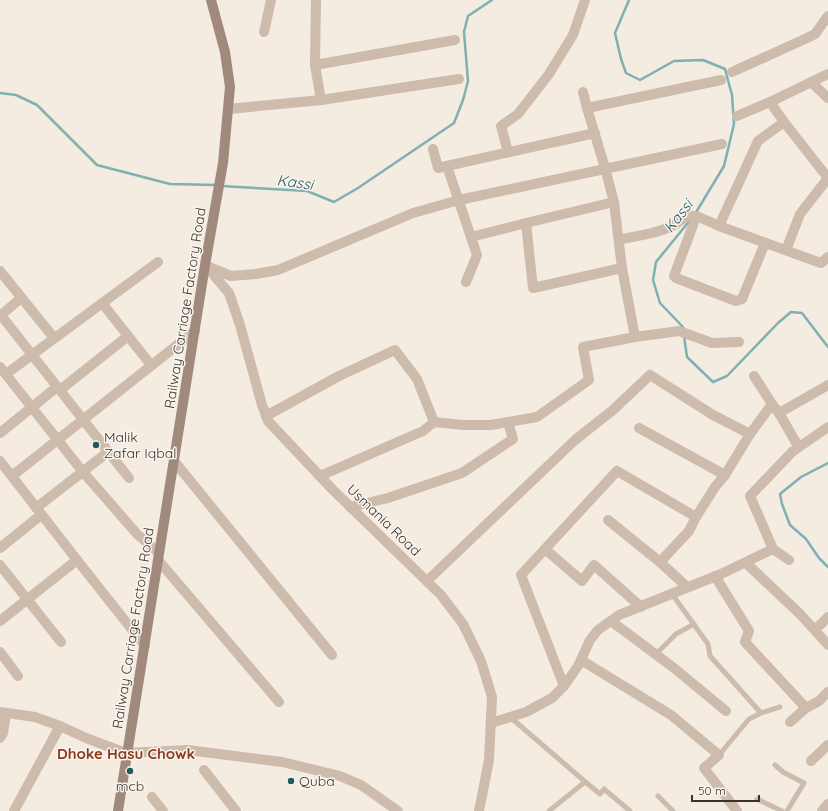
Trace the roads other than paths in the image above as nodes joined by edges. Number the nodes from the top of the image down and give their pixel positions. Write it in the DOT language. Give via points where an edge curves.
graph roads {
  1 [pos="211,0"];
  2 [pos="271,0"];
  3 [pos="316,0"];
  4 [pos="585,0"];
  5 [pos="828,16"];
  6 [pos="264,32"];
  7 [pos="455,40"];
  8 [pos="315,65"];
  9 [pos="732,72"];
  10 [pos="828,74"];
  11 [pos="459,79"];
  12 [pos="721,80"];
  13 [pos="811,82"];
  14 [pos="583,92"];
  15 [pos="828,98"];
  16 [pos="321,100"];
  17 [pos="770,102"];
  18 [pos="587,108"];
  19 [pos="229,109"];
  20 [pos="737,116"];
  21 [pos="784,122"];
  22 [pos="595,133"];
  23 [pos="722,144"];
  24 [pos="433,149"];
  25 [pos="508,152"];
  26 [pos="447,166"];
  27 [pos="605,168"];
  28 [pos="828,178"];
  29 [pos="459,200"];
  30 [pos="614,202"];
  31 [pos="692,216"];
  32 [pos="526,223"];
  33 [pos="719,226"];
  34 [pos="471,237"];
  35 [pos="619,240"];
  36 [pos="765,243"];
  37 [pos="786,250"];
  38 [pos="828,257"];
  39 [pos="158,262"];
  40 [pos="205,265"];
  41 [pos="622,268"];
  42 [pos="0,271"];
  43 [pos="466,282"];
  44 [pos="21,298"];
  45 [pos="102,303"];
  46 [pos="0,315"];
  47 [pos="195,331"];
  48 [pos="128,336"];
  49 [pos="635,337"];
  50 [pos="54,338"];
  51 [pos="739,342"];
  52 [pos="32,355"];
  53 [pos="151,365"];
  54 [pos="2,372"];
  55 [pos="754,376"];
  56 [pos="828,385"];
  57 [pos="58,389"];
  58 [pos="772,404"];
  59 [pos="32,407"];
  60 [pos="779,413"];
  61 [pos="266,416"];
  62 [pos="82,419"];
  63 [pos="434,422"];
  64 [pos="508,422"];
  65 [pos="639,428"];
  66 [pos="828,428"];
  67 [pos="0,433"];
  68 [pos="750,434"];
  69 [pos="57,439"];
  70 [pos="798,446"];
  71 [pos="108,452"];
  72 [pos="174,461"];
  73 [pos="1,466"];
  74 [pos="83,472"];
  75 [pos="725,475"];
  76 [pos="12,476"];
  77 [pos="320,476"];
  78 [pos="129,478"];
  79 [pos="350,507"];
  80 [pos="39,511"];
  81 [pos="696,517"];
  82 [pos="608,520"];
  83 [pos="0,548"];
  84 [pos="546,549"];
  85 [pos="774,549"];
  86 [pos="159,556"];
  87 [pos="76,560"];
  88 [pos="789,560"];
  89 [pos="660,562"];
  90 [pos="746,563"];
  91 [pos="0,565"];
  92 [pos="714,576"];
  93 [pos="427,581"];
  94 [pos="687,587"];
  95 [pos="672,594"];
  96 [pos="27,600"];
  97 [pos="641,607"];
  98 [pos="828,617"];
  99 [pos="0,621"];
  100 [pos="611,621"];
  101 [pos="694,624"];
  102 [pos="815,630"];
  103 [pos="61,642"];
  104 [pos="828,645"];
  105 [pos="145,646"];
  106 [pos="0,652"];
  107 [pos="656,654"];
  108 [pos="332,655"];
  109 [pos="581,660"];
  110 [pos="18,676"];
  111 [pos="564,686"];
  112 [pos="828,692"];
  113 [pos="279,702"];
  114 [pos="780,707"];
  115 [pos="806,708"];
  116 [pos="726,711"];
  117 [pos="3,712"];
  118 [pos="761,713"];
  119 [pos="510,717"];
  120 [pos="790,722"];
  121 [pos="491,723"];
  122 [pos="60,726"];
  123 [pos="0,738"];
  124 [pos="828,745"];
  125 [pos="126,753"];
  126 [pos="719,755"];
  127 [pos="811,761"];
  128 [pos="775,765"];
  129 [pos="204,770"];
  130 [pos="585,782"];
  131 [pos="658,796"];
  132 [pos="152,797"];
  133 [pos="757,799"];
  134 [pos="828,804"];
  135 [pos="773,809"];
  136 [pos="14,811"];
  137 [pos="118,811"];
  138 [pos="162,811"];
  139 [pos="236,811"];
  140 [pos="398,811"];
  141 [pos="478,811"];
  142 [pos="549,811"];
  143 [pos="630,811"];
  144 [pos="673,811"];
  145 [pos="736,811"];
  146 [pos="782,811"];
  147 [pos="787,811"];
  148 [pos="822,811"];
  1 -- 19 [label="main road, Railway Carriage Factory Road" via="225,52 230,87"];
  2 -- 6 [label="street"];
  3 -- 8 [label="street"];
  4 -- 25 [label="street" via="573,35 550,74 518,114 501,126"];
  5 -- 9 [label="street" via="815,34"];
  7 -- 8 [label="street"];
  8 -- 16 [label="street"];
  10 -- 13 [label="street"];
  11 -- 16 [label="street"];
  12 -- 18 [label="street"];
  13 -- 15 [label="street"];
  13 -- 17 [label="street"];
  14 -- 18 [label="street"];
  16 -- 19 [label="street"];
  17 -- 20 [label="street"];
  17 -- 21 [label="street"];
  18 -- 22 [label="street"];
  19 -- 40 [label="main road, Railway Carriage Factory Road" via="217,203"];
  21 -- 28 [label="street"];
  21 -- 33 [label="street" via="758,141"];
  22 -- 25 [label="street"];
  22 -- 27 [label="street"];
  23 -- 27 [label="street"];
  24 -- 26 [label="street" via="438,168"];
  25 -- 26 [label="street"];
  26 -- 29 [label="street"];
  27 -- 29 [label="street"];
  27 -- 30 [label="street"];
  28 -- 37 [label="street" via="800,214"];
  29 -- 34 [label="street"];
  29 -- 40 [label="street" via="413,212 278,270 231,276"];
  30 -- 32 [label="street"];
  30 -- 35 [label="street"];
  31 -- 33 [label="street"];
  31 -- 35 [label="street" via="669,228"];
  31 -- 36 [label="street" via="674,276 736,301 742,299"];
  32 -- 34 [label="street"];
  32 -- 41 [label="street" via="533,288"];
  33 -- 36 [label="street"];
  34 -- 43 [label="street" via="477,255"];
  35 -- 41 [label="street"];
  36 -- 37 [label="street"];
  37 -- 38 [label="street" via="821,263"];
  39 -- 45 [label="street"];
  40 -- 47 [label="main road, Railway Carriage Factory Road"];
  40 -- 61 [label="street, Usmania Road" via="229,292"];
  41 -- 49 [label="street"];
  42 -- 44 [label="street"];
  44 -- 46 [label="street"];
  44 -- 50 [label="street"];
  45 -- 48 [label="street"];
  45 -- 50 [label="street"];
  46 -- 52 [label="street"];
  47 -- 53 [label="street"];
  47 -- 72 [label="main road, Railway Carriage Factory Road"];
  48 -- 53 [label="street"];
  48 -- 57 [label="street"];
  49 -- 51 [label="street" via="675,331 712,343"];
  49 -- 64 [label="street" via="583,347 589,380 537,417"];
  50 -- 52 [label="street"];
  52 -- 54 [label="street"];
  52 -- 57 [label="street"];
  53 -- 62 [label="street"];
  54 -- 59 [label="street"];
  55 -- 58 [label="street"];
  56 -- 60 [label="street"];
  57 -- 59 [label="street"];
  57 -- 62 [label="street"];
  58 -- 60 [label="street"];
  58 -- 68 [label="street"];
  59 -- 67 [label="street"];
  59 -- 69 [label="street"];
  60 -- 70 [label="street"];
  61 -- 63 [label="street" via="339,376 395,350 417,380"];
  61 -- 77 [label="street, Usmania Road"];
  62 -- 69 [label="street"];
  62 -- 71 [label="street"];
  63 -- 64 [label="street" via="463,426"];
  63 -- 77 [label="street" via="423,431"];
  64 -- 79 [label="street" via="513,439 462,473 388,498"];
  65 -- 75 [label="street"];
  66 -- 70 [label="street"];
  68 -- 75 [label="street"];
  68 -- 93 [label="street" via="713,415 650,375 613,410 575,440"];
  69 -- 74 [label="street"];
  69 -- 76 [label="street"];
  70 -- 85 [label="street" via="750,496"];
  71 -- 74 [label="street"];
  71 -- 78 [label="street"];
  72 -- 86 [label="main road, Railway Carriage Factory Road"];
  72 -- 108 [label="street"];
  73 -- 76 [label="street"];
  74 -- 80 [label="street"];
  74 -- 86 [label="street"];
  75 -- 81 [label="street"];
  76 -- 80 [label="street"];
  77 -- 79 [label="street, Usmania Road"];
  79 -- 93 [label="street, Usmania Road"];
  80 -- 83 [label="street"];
  80 -- 87 [label="street"];
  81 -- 84 [label="street" via="617,471"];
  81 -- 89 [label="street" via="690,530"];
  82 -- 89 [label="street"];
  84 -- 97 [label="street" via="582,581 594,565"];
  84 -- 111 [label="street" via="521,575"];
  85 -- 88 [label="street"];
  85 -- 90 [label="street"];
  86 -- 105 [label="main road, Railway Carriage Factory Road"];
  86 -- 113 [label="street"];
  87 -- 96 [label="street"];
  87 -- 105 [label="street"];
  89 -- 94 [label="street"];
  90 -- 92 [label="street"];
  90 -- 102 [label="street"];
  91 -- 96 [label="street"];
  92 -- 94 [label="street"];
  92 -- 115 [label="street" via="749,631 746,642"];
  93 -- 121 [label="street, Usmania Road" via="463,624 481,661 492,696"];
  94 -- 95 [label="street"];
  95 -- 97 [label="street"];
  95 -- 101 [label="lane"];
  96 -- 99 [label="street"];
  96 -- 103 [label="street"];
  97 -- 100 [label="street"];
  98 -- 102 [label="street"];
  100 -- 107 [label="street"];
  100 -- 109 [label="street" via="598,630 590,640"];
  101 -- 107 [label="lane" via="676,634"];
  101 -- 118 [label="lane" via="708,644 710,656"];
  102 -- 104 [label="street"];
  105 -- 125 [label="main road, Railway Carriage Factory Road"];
  106 -- 110 [label="street"];
  107 -- 116 [label="street"];
  109 -- 111 [label="street"];
  109 -- 126 [label="street" via="671,715"];
  111 -- 119 [label="street" via="552,698 526,712"];
  112 -- 115 [label="street"];
  114 -- 118 [label="lane"];
  115 -- 120 [label="street"];
  117 -- 122 [label="street" via="35,717"];
  117 -- 123 [label="street" via="3,733"];
  118 -- 126 [label="lane" via="748,719"];
  119 -- 121 [label="street"];
  119 -- 130 [label="lane"];
  121 -- 141 [label="street, Usmania Road" via="489,760"];
  122 -- 125 [label="street"];
  122 -- 136 [label="street"];
  124 -- 127 [label="street"];
  125 -- 137 [label="main road, Railway Carriage Factory Road"];
  125 -- 140 [label="street" via="188,750 282,762 340,776 361,785"];
  126 -- 145 [label="street" via="704,768"];
  128 -- 147 [label="lane" via="804,783"];
  129 -- 139 [label="street"];
  130 -- 142 [label="lane"];
  130 -- 143 [label="lane" via="600,794 604,789"];
  131 -- 144 [label="lane"];
  132 -- 138 [label="street"];
  133 -- 135 [label="lane"];
  134 -- 148 [label="street"];
  135 -- 146 [label="lane"];
}
